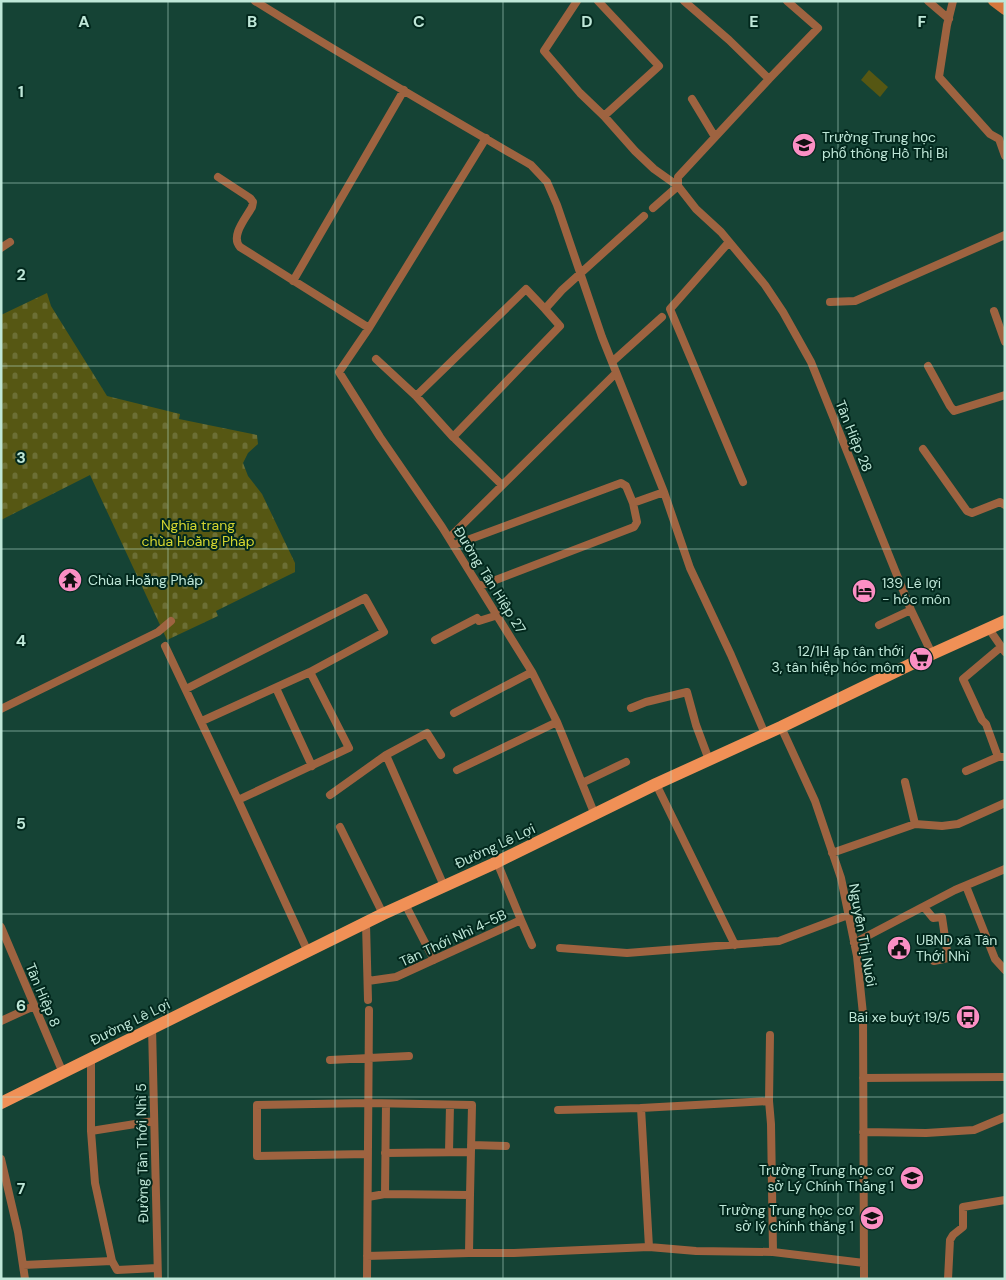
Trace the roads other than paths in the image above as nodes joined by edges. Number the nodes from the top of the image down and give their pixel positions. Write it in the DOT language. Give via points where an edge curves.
graph roads {
  1 [pos="255,1"];
  2 [pos="576,1"];
  3 [pos="598,1"];
  4 [pos="684,1"];
  5 [pos="787,1"];
  6 [pos="928,1"];
  7 [pos="954,1"];
  8 [pos="993,1"];
  9 [pos="1005,10"];
  10 [pos="949,19"];
  11 [pos="769,78"];
  12 [pos="404,90"];
  13 [pos="692,99"];
  14 [pos="604,116"];
  15 [pos="715,137"];
  16 [pos="486,138"];
  17 [pos="1002,138"];
  18 [pos="1005,156"];
  19 [pos="218,177"];
  20 [pos="678,186"];
  21 [pos="652,208"];
  22 [pos="644,216"];
  23 [pos="1005,235"];
  24 [pos="10,242"];
  25 [pos="729,242"];
  26 [pos="1,248"];
  27 [pos="580,275"];
  28 [pos="293,281"];
  29 [pos="830,302"];
  30 [pos="545,309"];
  31 [pos="994,311"];
  32 [pos="662,317"];
  33 [pos="369,328"];
  34 [pos="1005,342"];
  35 [pos="376,359"];
  36 [pos="612,362"];
  37 [pos="928,366"];
  38 [pos="616,373"];
  39 [pos="1005,395"];
  40 [pos="416,396"];
  41 [pos="453,437"];
  42 [pos="923,449"];
  43 [pos="743,482"];
  44 [pos="502,485"];
  45 [pos="664,492"];
  46 [pos="633,503"];
  47 [pos="1005,505"];
  48 [pos="449,538"];
  49 [pos="454,545"];
  50 [pos="480,586"];
  51 [pos="911,610"];
  52 [pos="498,616"];
  53 [pos="171,621"];
  54 [pos="1005,621"];
  55 [pos="879,625"];
  56 [pos="989,629"];
  57 [pos="435,640"];
  58 [pos="165,646"];
  59 [pos="1003,650"];
  60 [pos="932,654"];
  61 [pos="310,672"];
  62 [pos="532,672"];
  63 [pos="186,688"];
  64 [pos="276,688"];
  65 [pos="631,708"];
  66 [pos="1,709"];
  67 [pos="454,714"];
  68 [pos="202,721"];
  69 [pos="556,722"];
  70 [pos="781,727"];
  71 [pos="765,734"];
  72 [pos="386,755"];
  73 [pos="441,755"];
  74 [pos="1001,757"];
  75 [pos="709,760"];
  76 [pos="626,762"];
  77 [pos="312,766"];
  78 [pos="457,770"];
  79 [pos="966,771"];
  80 [pos="906,782"];
  81 [pos="582,783"];
  82 [pos="656,784"];
  83 [pos="330,795"];
  84 [pos="238,800"];
  85 [pos="1005,803"];
  86 [pos="595,815"];
  87 [pos="915,824"];
  88 [pos="340,827"];
  89 [pos="832,853"];
  90 [pos="497,862"];
  91 [pos="1005,869"];
  92 [pos="444,886"];
  93 [pos="966,886"];
  94 [pos="405,904"];
  95 [pos="924,907"];
  96 [pos="383,914"];
  97 [pos="848,915"];
  98 [pos="521,920"];
  99 [pos="366,924"];
  100 [pos="1,927"];
  101 [pos="854,943"];
  102 [pos="532,945"];
  103 [pos="735,945"];
  104 [pos="560,948"];
  105 [pos="308,952"];
  106 [pos="434,960"];
  107 [pos="934,961"];
  108 [pos="1005,970"];
  109 [pos="368,980"];
  110 [pos="368,1000"];
  111 [pos="34,1006"];
  112 [pos="368,1010"];
  113 [pos="1,1021"];
  114 [pos="152,1027"];
  115 [pos="770,1035"];
  116 [pos="409,1056"];
  117 [pos="91,1058"];
  118 [pos="369,1058"];
  119 [pos="330,1060"];
  120 [pos="63,1073"];
  121 [pos="1005,1077"];
  122 [pos="863,1078"];
  123 [pos="769,1101"];
  124 [pos="1,1103"];
  125 [pos="369,1103"];
  126 [pos="386,1104"];
  127 [pos="450,1105"];
  128 [pos="641,1108"];
  129 [pos="558,1110"];
  130 [pos="1005,1118"];
  131 [pos="154,1121"];
  132 [pos="91,1131"];
  133 [pos="863,1132"];
  134 [pos="506,1146"];
  135 [pos="471,1149"];
  136 [pos="449,1152"];
  137 [pos="385,1153"];
  138 [pos="368,1154"];
  139 [pos="1,1159"];
  140 [pos="385,1194"];
  141 [pos="470,1195"];
  142 [pos="368,1197"];
  143 [pos="1005,1200"];
  144 [pos="649,1247"];
  145 [pos="773,1252"];
  146 [pos="469,1253"];
  147 [pos="367,1256"];
  148 [pos="112,1261"];
  149 [pos="864,1263"];
  150 [pos="23,1265"];
  151 [pos="157,1268"];
  152 [pos="24,1279"];
  153 [pos="158,1279"];
  154 [pos="366,1279"];
  155 [pos="864,1279"];
  156 [pos="948,1279"];
  1 -- 12 [label="street"];
  2 -- 14 [label="street, Tân Hiệp 28" via="544,51"];
  3 -- 14 [label="street" via="659,66"];
  4 -- 11 [label="street"];
  5 -- 11 [label="street" via="818,28"];
  6 -- 10 [label="street"];
  7 -- 10 [label="street"];
  8 -- 9 [label="street"];
  10 -- 17 [label="street" via="939,77 990,134"];
  11 -- 15 [label="street"];
  12 -- 16 [label="street"];
  12 -- 28 [label="street"];
  13 -- 15 [label="street"];
  14 -- 20 [label="street, Tân Hiệp 28" via="654,169"];
  15 -- 20 [label="street" via="678,177"];
  16 -- 27 [label="street" via="531,165 547,182"];
  16 -- 33 [label="street"];
  17 -- 18 [label="street"];
  19 -- 28 [label="street" via="253,202 236,243"];
  20 -- 21 [label="street"];
  20 -- 25 [label="street, Tân Hiệp 28"];
  22 -- 27 [label="street"];
  23 -- 29 [label="street" via="855,301"];
  24 -- 26 [label="street"];
  25 -- 43 [label="street" via="670,309"];
  25 -- 51 [label="street, Tân Hiệp 28" via="766,285 811,362"];
  27 -- 30 [label="street"];
  27 -- 36 [label="street"];
  28 -- 33 [label="street"];
  30 -- 40 [label="street" via="526,289"];
  30 -- 41 [label="street" via="560,326"];
  31 -- 34 [label="street"];
  32 -- 36 [label="street"];
  33 -- 48 [label="street, Đường Tân Hiệp 27" via="339,372"];
  35 -- 40 [label="street"];
  36 -- 38 [label="street"];
  37 -- 39 [label="street" via="954,411"];
  38 -- 44 [label="street"];
  38 -- 45 [label="street"];
  40 -- 41 [label="street"];
  41 -- 44 [label="street"];
  42 -- 47 [label="street" via="967,511 972,513 1000,502"];
  44 -- 48 [label="street"];
  45 -- 46 [label="street"];
  45 -- 71 [label="street" via="690,568"];
  46 -- 49 [label="street" via="626,486 621,483"];
  46 -- 50 [label="street" via="638,522 634,527"];
  48 -- 49 [label="street, Đường Tân Hiệp 27"];
  49 -- 50 [label="street, Đường Tân Hiệp 27"];
  50 -- 52 [label="street, Đường Tân Hiệp 27"];
  51 -- 55 [label="street"];
  51 -- 60 [label="street, Tân Hiệp 28"];
  52 -- 57 [label="street" via="479,621 477,618"];
  52 -- 62 [label="street, Đường Tân Hiệp 27"];
  53 -- 66 [label="street" via="158,632"];
  54 -- 56 [label="main road, Đường Lê Lợi"];
  56 -- 59 [label="street"];
  56 -- 60 [label="main road, Đường Lê Lợi"];
  58 -- 63 [label="street"];
  59 -- 74 [label="street" via="964,680"];
  60 -- 70 [label="main road, Đường Lê Lợi"];
  61 -- 63 [label="street" via="384,632 365,598"];
  61 -- 64 [label="street"];
  61 -- 77 [label="street" via="350,748"];
  62 -- 67 [label="street"];
  62 -- 69 [label="street, Đường Tân Hiệp 27"];
  63 -- 68 [label="street"];
  64 -- 68 [label="street"];
  64 -- 77 [label="street"];
  65 -- 75 [label="street" via="687,692"];
  68 -- 84 [label="street"];
  69 -- 78 [label="street"];
  69 -- 81 [label="street, Đường Tân Hiệp 27"];
  70 -- 71 [label="main road, Đường Lê Lợi"];
  70 -- 89 [label="street, Nguyễn Thị Nuôi" via="815,801"];
  71 -- 75 [label="main road, Đường Lê Lợi"];
  72 -- 73 [label="street" via="427,733"];
  72 -- 83 [label="street"];
  72 -- 92 [label="street"];
  74 -- 79 [label="street"];
  75 -- 82 [label="main road, Đường Lê Lợi"];
  76 -- 81 [label="street"];
  77 -- 84 [label="street"];
  80 -- 87 [label="street"];
  81 -- 86 [label="street, Đường Tân Hiệp 27"];
  82 -- 86 [label="main road, Đường Lê Lợi"];
  82 -- 103 [label="street"];
  84 -- 105 [label="street"];
  85 -- 87 [label="street" via="958,824"];
  86 -- 90 [label="main road, Đường Lê Lợi"];
  87 -- 89 [label="street"];
  88 -- 96 [label="street"];
  89 -- 97 [label="street, Nguyễn Thị Nuôi"];
  90 -- 92 [label="main road, Đường Lê Lợi"];
  90 -- 98 [label="street"];
  91 -- 93 [label="street"];
  92 -- 94 [label="main road, Đường Lê Lợi"];
  93 -- 95 [label="street"];
  93 -- 108 [label="street" via="995,959"];
  94 -- 96 [label="main road, Đường Lê Lợi"];
  94 -- 106 [label="street"];
  95 -- 101 [label="street"];
  95 -- 107 [label="street" via="933,918 942,917 948,958"];
  96 -- 99 [label="main road, Đường Lê Lợi"];
  97 -- 101 [label="street, Nguyễn Thị Nuôi"];
  97 -- 103 [label="street" via="779,941"];
  98 -- 102 [label="street, Tân Thới Nhì 4-5B"];
  98 -- 106 [label="street, Tân Thới Nhì 4-5B"];
  99 -- 105 [label="main road, Đường Lê Lợi"];
  99 -- 109 [label="street"];
  100 -- 111 [label="street, Tân Hiệp 8"];
  101 -- 122 [label="street, Nguyễn Thị Nuôi" via="863,1014"];
  103 -- 104 [label="street" via="627,953"];
  105 -- 114 [label="main road, Đường Lê Lợi"];
  106 -- 109 [label="street, Tân Thới Nhì 4-5B" via="396,977"];
  109 -- 110 [label="street"];
  111 -- 113 [label="street"];
  111 -- 120 [label="street, Tân Hiệp 8"];
  112 -- 118 [label="street"];
  114 -- 117 [label="main road, Đường Lê Lợi"];
  114 -- 131 [label="street, Đường Tân Thới Nhì 5"];
  115 -- 123 [label="street"];
  116 -- 118 [label="street"];
  117 -- 120 [label="main road, Đường Lê Lợi"];
  117 -- 132 [label="street"];
  118 -- 119 [label="street"];
  118 -- 125 [label="street"];
  120 -- 124 [label="main road, Đường Lê Lợi"];
  121 -- 122 [label="street"];
  122 -- 133 [label="street, Nguyễn Thị Nuôi"];
  123 -- 128 [label="street"];
  123 -- 145 [label="street"];
  125 -- 126 [label="street"];
  125 -- 138 [label="street"];
  125 -- 138 [label="street" via="257,1105 257,1156"];
  126 -- 127 [label="street"];
  126 -- 137 [label="street"];
  127 -- 135 [label="street" via="472,1105"];
  127 -- 136 [label="street"];
  128 -- 129 [label="street"];
  128 -- 144 [label="street"];
  130 -- 133 [label="street" via="974,1130"];
  131 -- 132 [label="street"];
  131 -- 151 [label="street, Đường Tân Thới Nhì 5"];
  132 -- 148 [label="street" via="95,1182"];
  133 -- 149 [label="street, Nguyễn Thị Nuôi"];
  134 -- 135 [label="street"];
  135 -- 136 [label="street"];
  135 -- 141 [label="street"];
  136 -- 137 [label="street"];
  137 -- 140 [label="street"];
  138 -- 142 [label="street"];
  139 -- 150 [label="street"];
  140 -- 141 [label="street"];
  140 -- 142 [label="street"];
  141 -- 146 [label="street"];
  142 -- 147 [label="street"];
  143 -- 156 [label="street" via="963,1207 963,1227 950,1240"];
  144 -- 145 [label="street"];
  144 -- 146 [label="street"];
  145 -- 149 [label="street"];
  146 -- 147 [label="street"];
  147 -- 154 [label="street"];
  148 -- 150 [label="street"];
  148 -- 151 [label="street" via="117,1270"];
  149 -- 155 [label="street, Nguyễn Thị Nuôi"];
  150 -- 152 [label="street"];
  151 -- 153 [label="street, Đường Tân Thới Nhì 5"];
}
